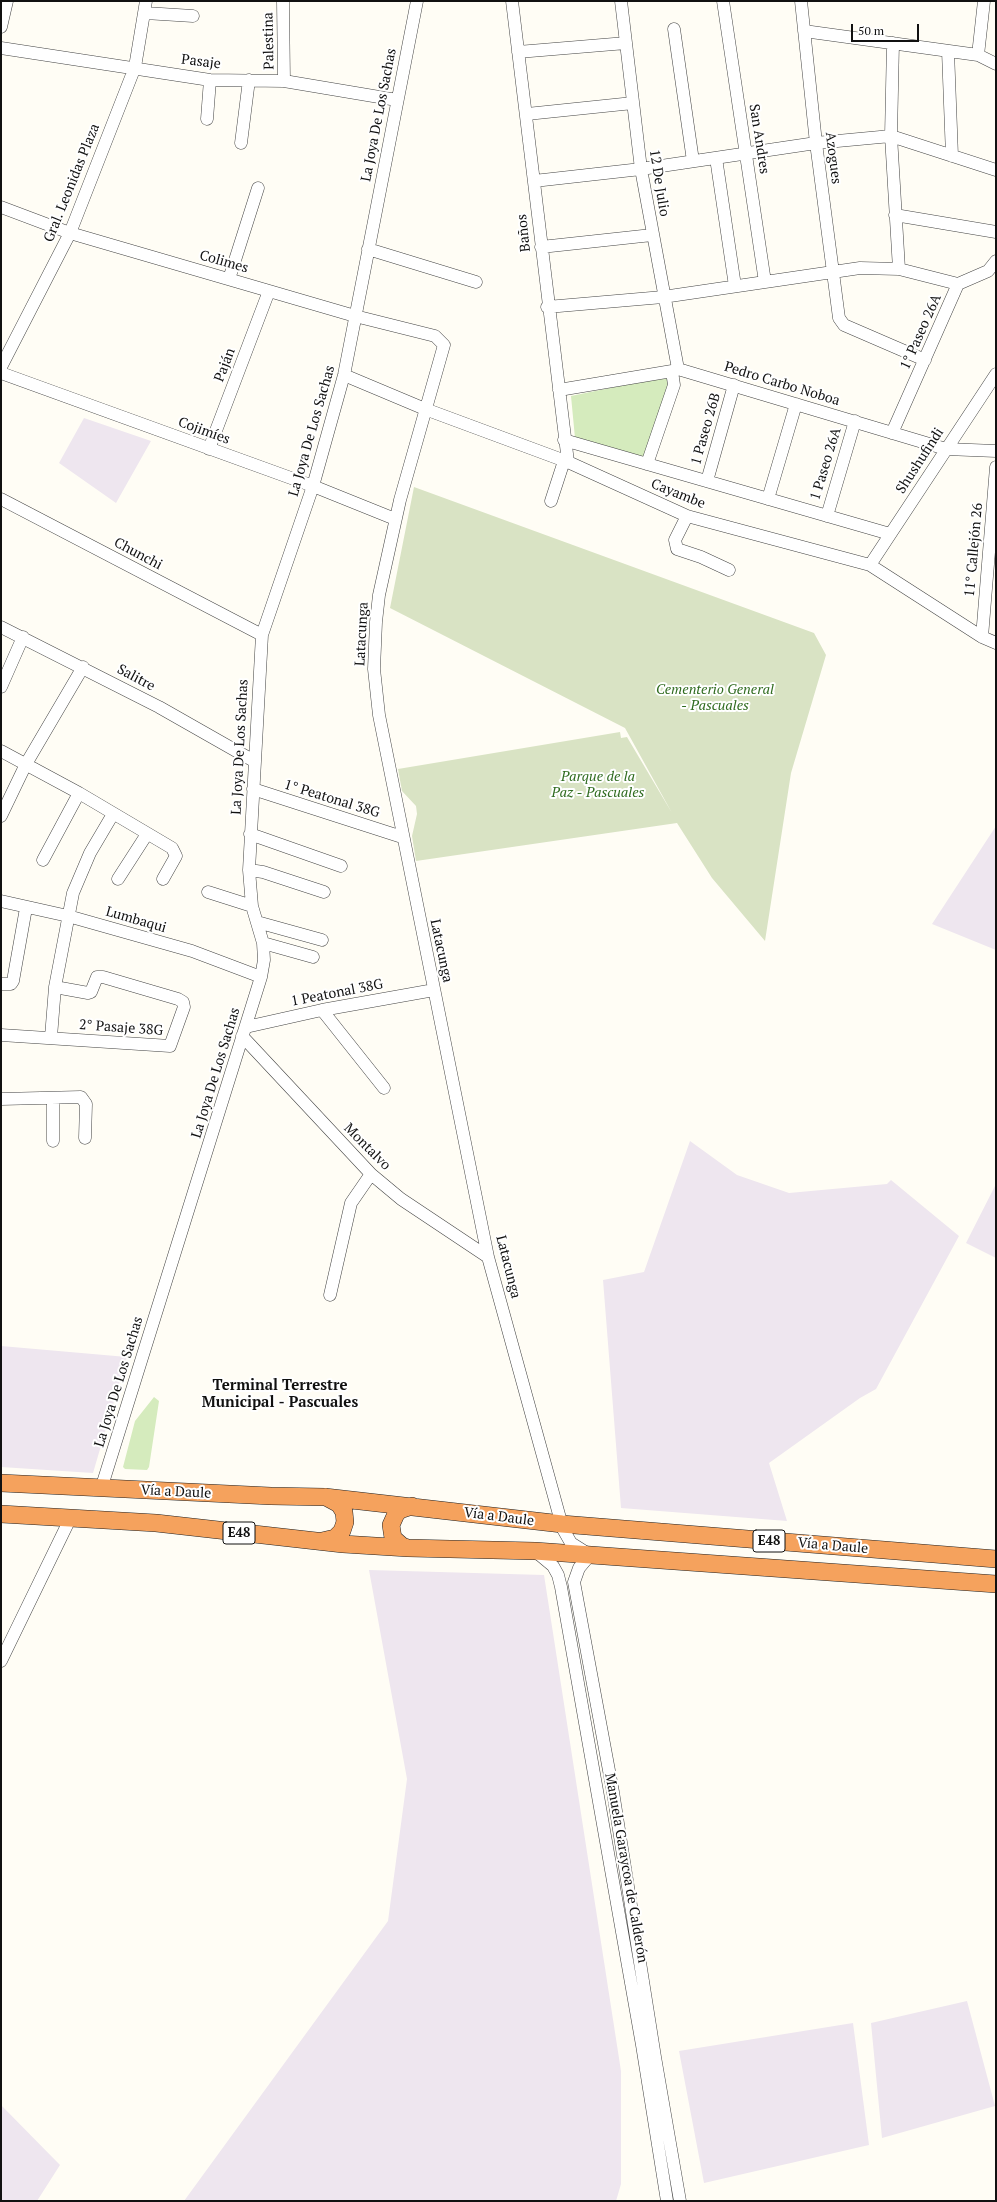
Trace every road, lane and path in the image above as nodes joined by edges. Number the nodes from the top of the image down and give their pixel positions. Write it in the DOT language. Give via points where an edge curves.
graph roads {
  1 [pos="7,1"];
  2 [pos="283,1"];
  3 [pos="417,1"];
  4 [pos="512,1"];
  5 [pos="621,1"];
  6 [pos="723,1"];
  7 [pos="801,1"];
  8 [pos="984,1"];
  9 [pos="142,4"];
  10 [pos="193,16"];
  11 [pos="1,26"];
  12 [pos="674,29"];
  13 [pos="804,30"];
  14 [pos="626,43"];
  15 [pos="893,43"];
  16 [pos="1,48"];
  17 [pos="948,51"];
  18 [pos="518,52"];
  19 [pos="978,55"];
  20 [pos="996,64"];
  21 [pos="135,67"];
  22 [pos="210,80"];
  23 [pos="249,80"];
  24 [pos="284,81"];
  25 [pos="397,100"];
  26 [pos="633,103"];
  27 [pos="527,114"];
  28 [pos="207,119"];
  29 [pos="891,136"];
  30 [pos="241,143"];
  31 [pos="816,143"];
  32 [pos="746,153"];
  33 [pos="952,156"];
  34 [pos="716,158"];
  35 [pos="693,161"];
  36 [pos="641,169"];
  37 [pos="996,170"];
  38 [pos="534,181"];
  39 [pos="258,188"];
  40 [pos="1,207"];
  41 [pos="895,215"];
  42 [pos="996,232"];
  43 [pos="70,233"];
  44 [pos="652,235"];
  45 [pos="541,247"];
  46 [pos="368,249"];
  47 [pos="996,261"];
  48 [pos="898,269"];
  49 [pos="833,272"];
  50 [pos="229,279"];
  51 [pos="476,282"];
  52 [pos="765,282"];
  53 [pos="958,284"];
  54 [pos="735,286"];
  55 [pos="269,291"];
  56 [pos="663,297"];
  57 [pos="548,307"];
  58 [pos="355,316"];
  59 [pos="440,339"];
  60 [pos="925,360"];
  61 [pos="1,367"];
  62 [pos="675,370"];
  63 [pos="1,373"];
  64 [pos="996,374"];
  65 [pos="344,375"];
  66 [pos="734,385"];
  67 [pos="559,390"];
  68 [pos="796,404"];
  69 [pos="425,409"];
  70 [pos="855,421"];
  71 [pos="892,433"];
  72 [pos="564,440"];
  73 [pos="209,449"];
  74 [pos="946,449"];
  75 [pos="996,451"];
  76 [pos="566,461"];
  77 [pos="647,464"];
  78 [pos="996,467"];
  79 [pos="707,481"];
  80 [pos="313,486"];
  81 [pos="1,499"];
  82 [pos="768,499"];
  83 [pos="551,501"];
  84 [pos="687,516"];
  85 [pos="827,516"];
  86 [pos="395,519"];
  87 [pos="890,534"];
  88 [pos="993,549"];
  89 [pos="870,565"];
  90 [pos="729,570"];
  91 [pos="1,626"];
  92 [pos="262,636"];
  93 [pos="982,637"];
  94 [pos="23,638"];
  95 [pos="996,643"];
  96 [pos="83,666"];
  97 [pos="1,687"];
  98 [pos="1,751"];
  99 [pos="254,761"];
  100 [pos="26,764"];
  101 [pos="253,789"];
  102 [pos="79,793"];
  103 [pos="2,810"];
  104 [pos="113,814"];
  105 [pos="147,834"];
  106 [pos="250,834"];
  107 [pos="402,836"];
  108 [pos="43,860"];
  109 [pos="341,866"];
  110 [pos="249,870"];
  111 [pos="118,879"];
  112 [pos="163,879"];
  113 [pos="208,892"];
  114 [pos="324,892"];
  115 [pos="1,901"];
  116 [pos="252,906"];
  117 [pos="26,908"];
  118 [pos="68,916"];
  119 [pos="257,922"];
  120 [pos="322,940"];
  121 [pos="263,943"];
  122 [pos="313,957"];
  123 [pos="261,977"];
  124 [pos="6,984"];
  125 [pos="55,987"];
  126 [pos="434,990"];
  127 [pos="322,1010"];
  128 [pos="244,1032"];
  129 [pos="1,1035"];
  130 [pos="51,1037"];
  131 [pos="384,1088"];
  132 [pos="53,1098"];
  133 [pos="1,1099"];
  134 [pos="85,1138"];
  135 [pos="53,1141"];
  136 [pos="371,1174"];
  137 [pos="488,1257"];
  138 [pos="330,1295"];
  139 [pos="1,1483"];
  140 [pos="101,1489"];
  141 [pos="325,1497"];
  142 [pos="412,1506"];
  143 [pos="1,1514"];
  144 [pos="70,1519"];
  145 [pos="562,1524"];
  146 [pos="315,1542"];
  147 [pos="408,1548"];
  148 [pos="535,1551"];
  149 [pos="590,1555"];
  150 [pos="996,1558"];
  151 [pos="996,1584"];
  152 [pos="1,1661"];
  153 [pos="613,1792"];
  154 [pos="597,1794"];
  155 [pos="667,2201"];
  156 [pos="680,2201"];
  1 -- 11 [label="street"];
  2 -- 24 [label="street, Palestina"];
  3 -- 25 [label="street, La Joya De Los Sachas"];
  4 -- 18 [label="street, Baños"];
  5 -- 14 [label="street, 12 De Julio"];
  6 -- 32 [label="street, San Andres"];
  7 -- 13 [label="street, Azogues"];
  8 -- 19 [label="street"];
  9 -- 10 [label="street"];
  9 -- 21 [label="street, Gral. Leonidas Plaza"];
  12 -- 35 [label="street"];
  13 -- 15 [label="street"];
  13 -- 31 [label="street, Azogues"];
  14 -- 18 [label="street"];
  14 -- 26 [label="street, 12 De Julio"];
  15 -- 17 [label="street"];
  15 -- 29 [label="street"];
  16 -- 21 [label="street, Pasaje"];
  17 -- 19 [label="street"];
  17 -- 33 [label="street"];
  18 -- 27 [label="street, Baños"];
  19 -- 20 [label="street"];
  21 -- 22 [label="street, Pasaje"];
  21 -- 43 [label="street, Gral. Leonidas Plaza"];
  22 -- 23 [label="street, Pasaje"];
  22 -- 28 [label="street"];
  23 -- 24 [label="street, Pasaje"];
  23 -- 30 [label="street"];
  24 -- 25 [label="street, Pasaje"];
  25 -- 46 [label="street, La Joya De Los Sachas"];
  26 -- 27 [label="street"];
  26 -- 36 [label="street, 12 De Julio"];
  27 -- 38 [label="street, Baños"];
  29 -- 31 [label="street"];
  29 -- 33 [label="street"];
  29 -- 41 [label="street"];
  31 -- 32 [label="street"];
  31 -- 49 [label="street, Azogues"];
  32 -- 34 [label="street"];
  32 -- 52 [label="street, San Andres"];
  33 -- 37 [label="street"];
  34 -- 35 [label="street"];
  34 -- 54 [label="street"];
  35 -- 36 [label="street"];
  36 -- 38 [label="street"];
  36 -- 44 [label="street, 12 De Julio"];
  38 -- 45 [label="street, Baños"];
  39 -- 50 [label="street"];
  40 -- 43 [label="street, Colimes"];
  41 -- 42 [label="street"];
  41 -- 48 [label="street"];
  43 -- 50 [label="street, Colimes"];
  43 -- 61 [label="street, Gral. Leonidas Plaza"];
  44 -- 45 [label="street"];
  44 -- 56 [label="street, 12 De Julio"];
  45 -- 57 [label="street, Baños"];
  46 -- 51 [label="street"];
  46 -- 58 [label="street, La Joya De Los Sachas"];
  47 -- 53 [label="street, 1° Paseo 26A" via="988,271"];
  48 -- 49 [label="street" via="860,268"];
  48 -- 53 [label="street"];
  49 -- 52 [label="street"];
  49 -- 60 [label="street, Azogues" via="839,318 844,325"];
  50 -- 55 [label="street, Colimes"];
  52 -- 54 [label="street"];
  53 -- 60 [label="street, 1° Paseo 26A"];
  54 -- 56 [label="street"];
  55 -- 58 [label="street, Colimes"];
  55 -- 73 [label="street, Paján"];
  56 -- 57 [label="street"];
  56 -- 62 [label="street, 12 De Julio"];
  57 -- 67 [label="street, Baños"];
  58 -- 59 [label="street, Colimes"];
  58 -- 65 [label="street, La Joya De Los Sachas"];
  59 -- 69 [label="street, Latacunga" via="444,344"];
  60 -- 71 [label="street, 1° Paseo 26A"];
  62 -- 66 [label="street, Pedro Carbo Noboa"];
  62 -- 67 [label="street, Pedro Carbo Noboa"];
  62 -- 77 [label="street, 12 De Julio" via="674,385"];
  63 -- 73 [label="street, Cojimíes"];
  64 -- 74 [label="street, Shushufindi"];
  65 -- 69 [label="street, Cayambe"];
  65 -- 80 [label="street, La Joya De Los Sachas"];
  66 -- 68 [label="street, Pedro Carbo Noboa"];
  66 -- 79 [label="street, 1 Paseo 26B"];
  67 -- 72 [label="street, Baños"];
  68 -- 70 [label="street, Pedro Carbo Noboa"];
  68 -- 82 [label="street"];
  69 -- 76 [label="street, Cayambe"];
  69 -- 86 [label="street, Latacunga"];
  70 -- 71 [label="street, Pedro Carbo Noboa"];
  70 -- 85 [label="street, 1 Paseo 26A"];
  71 -- 74 [label="street, Pedro Carbo Noboa"];
  72 -- 76 [label="street, Baños"];
  72 -- 77 [label="street"];
  73 -- 80 [label="street, Cojimíes"];
  74 -- 75 [label="street, Pedro Carbo Noboa"];
  74 -- 87 [label="street, Shushufindi"];
  76 -- 83 [label="street"];
  76 -- 84 [label="street, Cayambe"];
  77 -- 79 [label="street"];
  78 -- 88 [label="street, 11° Callejón 26"];
  79 -- 82 [label="street"];
  80 -- 86 [label="street, Cojimíes"];
  80 -- 92 [label="street, La Joya De Los Sachas"];
  81 -- 92 [label="street, Chunchi"];
  82 -- 85 [label="street"];
  84 -- 89 [label="street, Cayambe"];
  84 -- 90 [label="street" via="675,540 677,549"];
  85 -- 87 [label="street"];
  86 -- 107 [label="street, Latacunga" via="379,595 374,669 379,715"];
  87 -- 89 [label="street, Shushufindi"];
  88 -- 93 [label="street, 11° Callejón 26"];
  89 -- 93 [label="street, Cayambe"];
  91 -- 94 [label="street, Salitre"];
  92 -- 99 [label="street, La Joya De Los Sachas"];
  93 -- 95 [label="street, Cayambe"];
  94 -- 96 [label="street, Salitre"];
  94 -- 97 [label="street"];
  96 -- 99 [label="street, Salitre"];
  96 -- 100 [label="street"];
  98 -- 100 [label="street"];
  99 -- 101 [label="street, La Joya De Los Sachas"];
  100 -- 102 [label="street"];
  100 -- 103 [label="street"];
  101 -- 106 [label="street, La Joya De Los Sachas"];
  101 -- 107 [label="street, 1° Peatonal 38G"];
  102 -- 104 [label="street"];
  102 -- 108 [label="street"];
  104 -- 105 [label="street"];
  104 -- 118 [label="street" via="90,853 72,893"];
  105 -- 111 [label="street"];
  105 -- 112 [label="street" via="176,856"];
  106 -- 109 [label="street"];
  106 -- 110 [label="street, La Joya De Los Sachas"];
  107 -- 126 [label="street, Latacunga"];
  110 -- 114 [label="street" via="263,872"];
  110 -- 116 [label="street, La Joya De Los Sachas"];
  113 -- 116 [label="street"];
  115 -- 117 [label="street, Lumbaqui"];
  116 -- 119 [label="street, La Joya De Los Sachas"];
  117 -- 118 [label="street, Lumbaqui"];
  117 -- 124 [label="street"];
  118 -- 123 [label="street, Lumbaqui" via="192,951"];
  118 -- 125 [label="street"];
  119 -- 120 [label="street"];
  119 -- 121 [label="street, La Joya De Los Sachas"];
  121 -- 122 [label="street"];
  121 -- 123 [label="street, La Joya De Los Sachas"];
  123 -- 128 [label="street, La Joya De Los Sachas"];
  125 -- 130 [label="street"];
  125 -- 130 [label="street, 2° Pasaje 38G" via="88,993 91,992 97,977 103,977 178,999 183,1002 184,1007 170,1046"];
  126 -- 127 [label="street, 1 Peatonal 38G"];
  126 -- 137 [label="street, Latacunga"];
  127 -- 128 [label="street, 1 Peatonal 38G"];
  127 -- 131 [label="street"];
  128 -- 136 [label="street, Montalvo"];
  128 -- 140 [label="street, La Joya De Los Sachas"];
  129 -- 130 [label="street, 2° Pasaje 38G"];
  132 -- 133 [label="street"];
  132 -- 134 [label="street" via="84,1099"];
  132 -- 135 [label="street"];
  136 -- 137 [label="street, Montalvo" via="401,1200"];
  136 -- 138 [label="street" via="351,1203"];
  137 -- 145 [label="street, Latacunga"];
  139 -- 140 [label="highway, Vía a Daule / E48"];
  140 -- 141 [label="highway, Vía a Daule / E48"];
  141 -- 142 [label="highway, Vía a Daule / E48"];
  141 -- 146 [label="highway" via="339,1504 344,1512 345,1522 342,1531 335,1538"];
  142 -- 145 [label="highway, Vía a Daule / E48"];
  142 -- 147 [label="highway" via="400,1510 391,1525 393,1538"];
  143 -- 144 [label="highway, Vía a Daule / E48"];
  144 -- 146 [label="highway, Vía a Daule / E48" via="156,1523"];
  144 -- 152 [label="street"];
  145 -- 149 [label="street, Latacunga" via="571,1543"];
  145 -- 150 [label="highway, Vía a Daule / E48"];
  146 -- 147 [label="highway, Vía a Daule / E48"];
  147 -- 148 [label="highway, Vía a Daule / E48"];
  148 -- 149 [label="highway, Vía a Daule / E48"];
  148 -- 154 [label="street, Manuela Garaycoa de Calderón" via="546,1558 558,1575"];
  149 -- 151 [label="highway, Vía a Daule / E48"];
  149 -- 153 [label="street, Manuela Garaycoa de Calderón" via="579,1568 574,1582"];
  153 -- 154 [label="street"];
  153 -- 156 [label="street, Manuela Garaycoa de Calderón"];
  154 -- 155 [label="street, Manuela Garaycoa de Calderón"];
}
